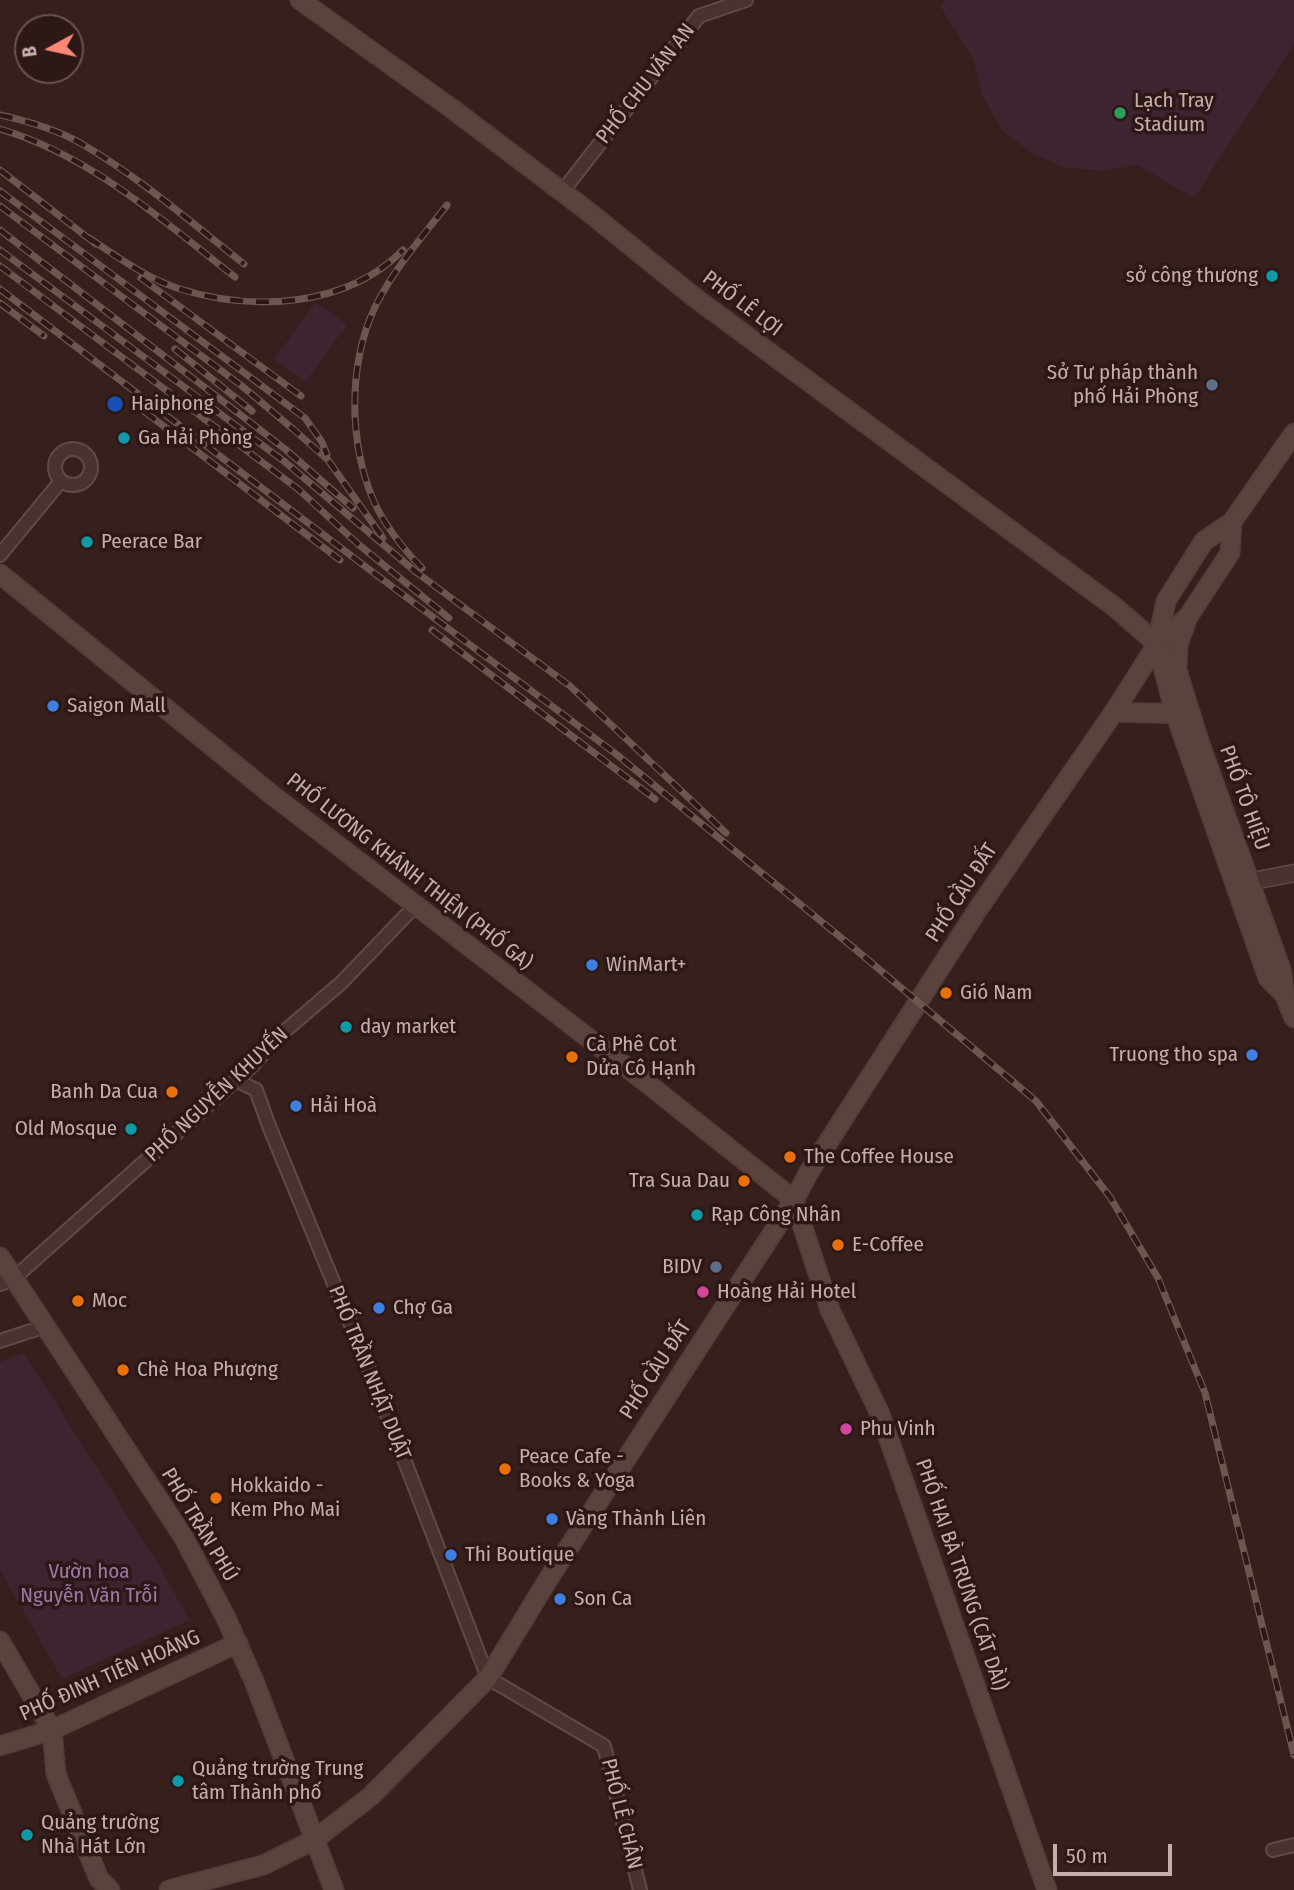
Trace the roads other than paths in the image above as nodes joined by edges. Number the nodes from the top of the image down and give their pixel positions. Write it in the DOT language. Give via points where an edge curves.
graph roads {
  1 [pos="300,0"];
  2 [pos="746,0"];
  3 [pos="562,192"];
  4 [pos="1294,433"];
  5 [pos="61,481"];
  6 [pos="1232,522"];
  7 [pos="0,555"];
  8 [pos="0,574"];
  9 [pos="1188,617"];
  10 [pos="1157,644"];
  11 [pos="1114,712"];
  12 [pos="1183,714"];
  13 [pos="1294,873"];
  14 [pos="1242,883"];
  15 [pos="415,906"];
  16 [pos="1294,1018"];
  17 [pos="253,1065"];
  18 [pos="236,1080"];
  19 [pos="256,1090"];
  20 [pos="794,1200"];
  21 [pos="0,1257"];
  22 [pos="7,1282"];
  23 [pos="46,1326"];
  24 [pos="0,1341"];
  25 [pos="0,1641"];
  26 [pos="238,1643"];
  27 [pos="488,1678"];
  28 [pos="52,1730"];
  29 [pos="0,1746"];
  30 [pos="314,1840"];
  31 [pos="1294,1845"];
  32 [pos="1273,1850"];
  33 [pos="110,1890"];
  34 [pos="169,1890"];
  35 [pos="334,1890"];
  36 [pos="640,1890"];
  37 [pos="1047,1890"];
  1 -- 3 [label="main road, PHỐ LÊ LỢI"];
  2 -- 3 [label="street, PHỐ CHU VĂN AN" via="699,16"];
  3 -- 10 [label="main road, PHỐ LÊ LỢI" via="694,297 1116,608"];
  4 -- 6 [label="main road"];
  5 -- 7 [label="street"];
  6 -- 9 [label="main road" via="1230,553"];
  6 -- 10 [label="main road" via="1204,541 1170,593"];
  8 -- 15 [label="main road, PHỐ LƯƠNG KHÁNH THIỆN (PHỐ GA)"];
  9 -- 10 [label="main road"];
  9 -- 12 [label="main road, PHỐ TÔ HIỆU" via="1178,644"];
  10 -- 11 [label="main road, PHỐ CẦU ĐẤT"];
  10 -- 12 [label="main road, PHỐ TÔ HIỆU"];
  11 -- 12 [label="main road"];
  11 -- 20 [label="main road, PHỐ CẦU ĐẤT" via="978,909"];
  12 -- 14 [label="main road, PHỐ TÔ HIỆU"];
  13 -- 14 [label="street"];
  14 -- 16 [label="main road, PHỐ TÔ HIỆU" via="1282,972 1284,994"];
  15 -- 17 [label="street, PHỐ NGUYỄN KHUYẾN"];
  15 -- 20 [label="main road, PHỐ LƯƠNG KHÁNH THIỆN (PHỐ GA)"];
  17 -- 18 [label="street, PHỐ NGUYỄN KHUYẾN"];
  17 -- 19 [label="street, PHỐ TRẦN NHẬT DUẬT"];
  18 -- 19 [label="street"];
  18 -- 22 [label="street, PHỐ NGUYỄN KHUYẾN"];
  19 -- 27 [label="street, PHỐ TRẦN NHẬT DUẬT"];
  20 -- 27 [label="main road, PHỐ CẦU ĐẤT"];
  20 -- 37 [label="main road, PHỐ HAI BÀ TRƯNG (CÁT DÀI)" via="830,1310 880,1414"];
  21 -- 22 [label="main road, PHỐ TRẦN PHÚ"];
  22 -- 23 [label="main road, PHỐ TRẦN PHÚ"];
  23 -- 24 [label="street"];
  23 -- 26 [label="main road, PHỐ TRẦN PHÚ" via="184,1538"];
  25 -- 28 [label="main road"];
  26 -- 28 [label="main road, PHỐ ĐINH TIÊN HOÀNG"];
  26 -- 30 [label="main road, PHỐ TRẦN PHÚ"];
  27 -- 30 [label="main road, PHỐ CẦU ĐẤT" via="371,1796"];
  27 -- 36 [label="street, PHỐ LÊ CHÂN" via="604,1746"];
  28 -- 29 [label="main road, PHỐ ĐINH TIÊN HOÀNG"];
  28 -- 33 [label="main road" via="56,1774 99,1880"];
  30 -- 34 [label="main road, PHỐ CẦU ĐẤT" via="263,1865"];
  30 -- 35 [label="main road, PHỐ TRẦN PHÚ"];
  31 -- 32 [label="street"];
}
